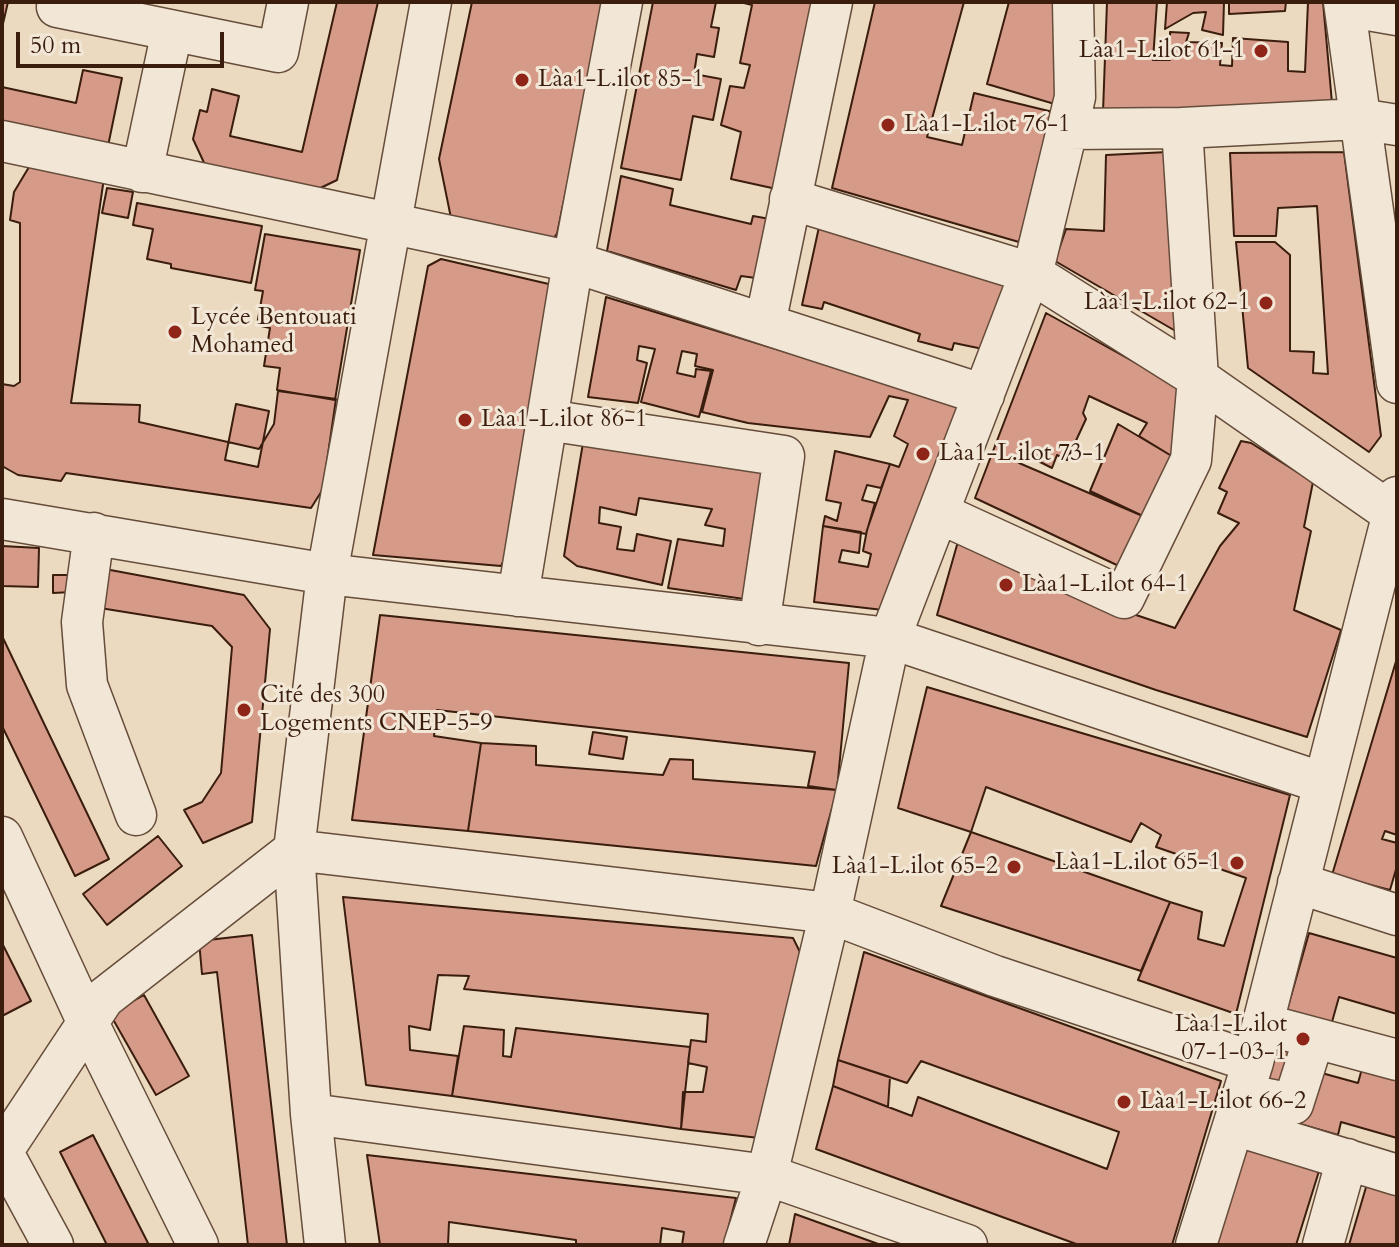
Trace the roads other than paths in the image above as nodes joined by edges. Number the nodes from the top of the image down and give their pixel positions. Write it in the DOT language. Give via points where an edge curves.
graph roads {
  1 [pos="58,2"];
  2 [pos="288,2"];
  3 [pos="431,2"];
  4 [pos="622,2"];
  5 [pos="832,2"];
  6 [pos="1073,2"];
  7 [pos="1345,4"];
  8 [pos="1397,15"];
  9 [pos="172,31"];
  10 [pos="1378,122"];
  11 [pos="1182,128"];
  12 [pos="1067,129"];
  13 [pos="2,141"];
  14 [pos="142,172"];
  15 [pos="790,199"];
  16 [pos="391,225"];
  17 [pos="573,262"];
  18 [pos="1031,273"];
  19 [pos="765,324"];
  20 [pos="1198,378"];
  21 [pos="1397,383"];
  22 [pos="984,395"];
  23 [pos="547,420"];
  24 [pos="1395,506"];
  25 [pos="939,513"];
  26 [pos="2,519"];
  27 [pos="94,533"];
  28 [pos="327,574"];
  29 [pos="518,596"];
  30 [pos="759,625"];
  31 [pos="890,638"];
  32 [pos="1323,783"];
  33 [pos="136,815"];
  34 [pos="2,837"];
  35 [pos="294,850"];
  36 [pos="1298,883"];
  37 [pos="830,913"];
  38 [pos="1397,915"];
  39 [pos="87,1021"];
  40 [pos="1314,1038"];
  41 [pos="1397,1060"];
  42 [pos="1248,1076"];
  43 [pos="311,1114"];
  44 [pos="2,1152"];
  45 [pos="1347,1159"];
  46 [pos="767,1175"];
  47 [pos="1397,1175"];
  48 [pos="53,1245"];
  49 [pos="198,1245"];
  50 [pos="325,1245"];
  51 [pos="744,1245"];
  52 [pos="967,1245"];
  53 [pos="1196,1245"];
  54 [pos="1323,1245"];
  1 -- 9 [label="street" via="57,7"];
  2 -- 9 [label="street" via="278,52"];
  3 -- 16 [label="street"];
  4 -- 17 [label="street"];
  5 -- 15 [label="street"];
  6 -- 12 [label="street" via="1075,97"];
  7 -- 8 [label="street"];
  7 -- 10 [label="street"];
  9 -- 14 [label="street"];
  10 -- 11 [label="street"];
  10 -- 21 [label="street"];
  11 -- 12 [label="street"];
  11 -- 20 [label="street"];
  12 -- 18 [label="street"];
  13 -- 14 [label="street"];
  14 -- 16 [label="street"];
  15 -- 18 [label="street"];
  15 -- 19 [label="street"];
  16 -- 17 [label="street"];
  16 -- 28 [label="street"];
  17 -- 19 [label="street"];
  17 -- 23 [label="street"];
  18 -- 20 [label="street"];
  18 -- 22 [label="street"];
  19 -- 22 [label="street"];
  20 -- 24 [label="street"];
  20 -- 25 [label="street" via="1191,460 1124,598"];
  22 -- 25 [label="street"];
  23 -- 29 [label="street"];
  23 -- 30 [label="street" via="784,456"];
  24 -- 32 [label="street"];
  25 -- 31 [label="street"];
  26 -- 27 [label="street"];
  27 -- 28 [label="street"];
  27 -- 33 [label="street" via="82,622 87,685"];
  28 -- 29 [label="street"];
  28 -- 35 [label="street"];
  29 -- 30 [label="street"];
  30 -- 31 [label="street"];
  31 -- 32 [label="street"];
  31 -- 37 [label="street"];
  32 -- 36 [label="street"];
  34 -- 39 [label="street"];
  35 -- 37 [label="street"];
  35 -- 39 [label="street" via="104,998"];
  35 -- 43 [label="street"];
  36 -- 38 [label="street"];
  36 -- 42 [label="street"];
  37 -- 42 [label="street"];
  37 -- 46 [label="street"];
  39 -- 44 [label="street"];
  39 -- 49 [label="street"];
  40 -- 41 [label="street"];
  40 -- 42 [label="street"];
  40 -- 42 [label="street" via="1293,1104"];
  42 -- 45 [label="street"];
  42 -- 53 [label="street"];
  43 -- 46 [label="street"];
  43 -- 50 [label="street"];
  44 -- 48 [label="street"];
  45 -- 47 [label="street"];
  45 -- 54 [label="street"];
  46 -- 51 [label="street"];
  46 -- 52 [label="street"];
}
